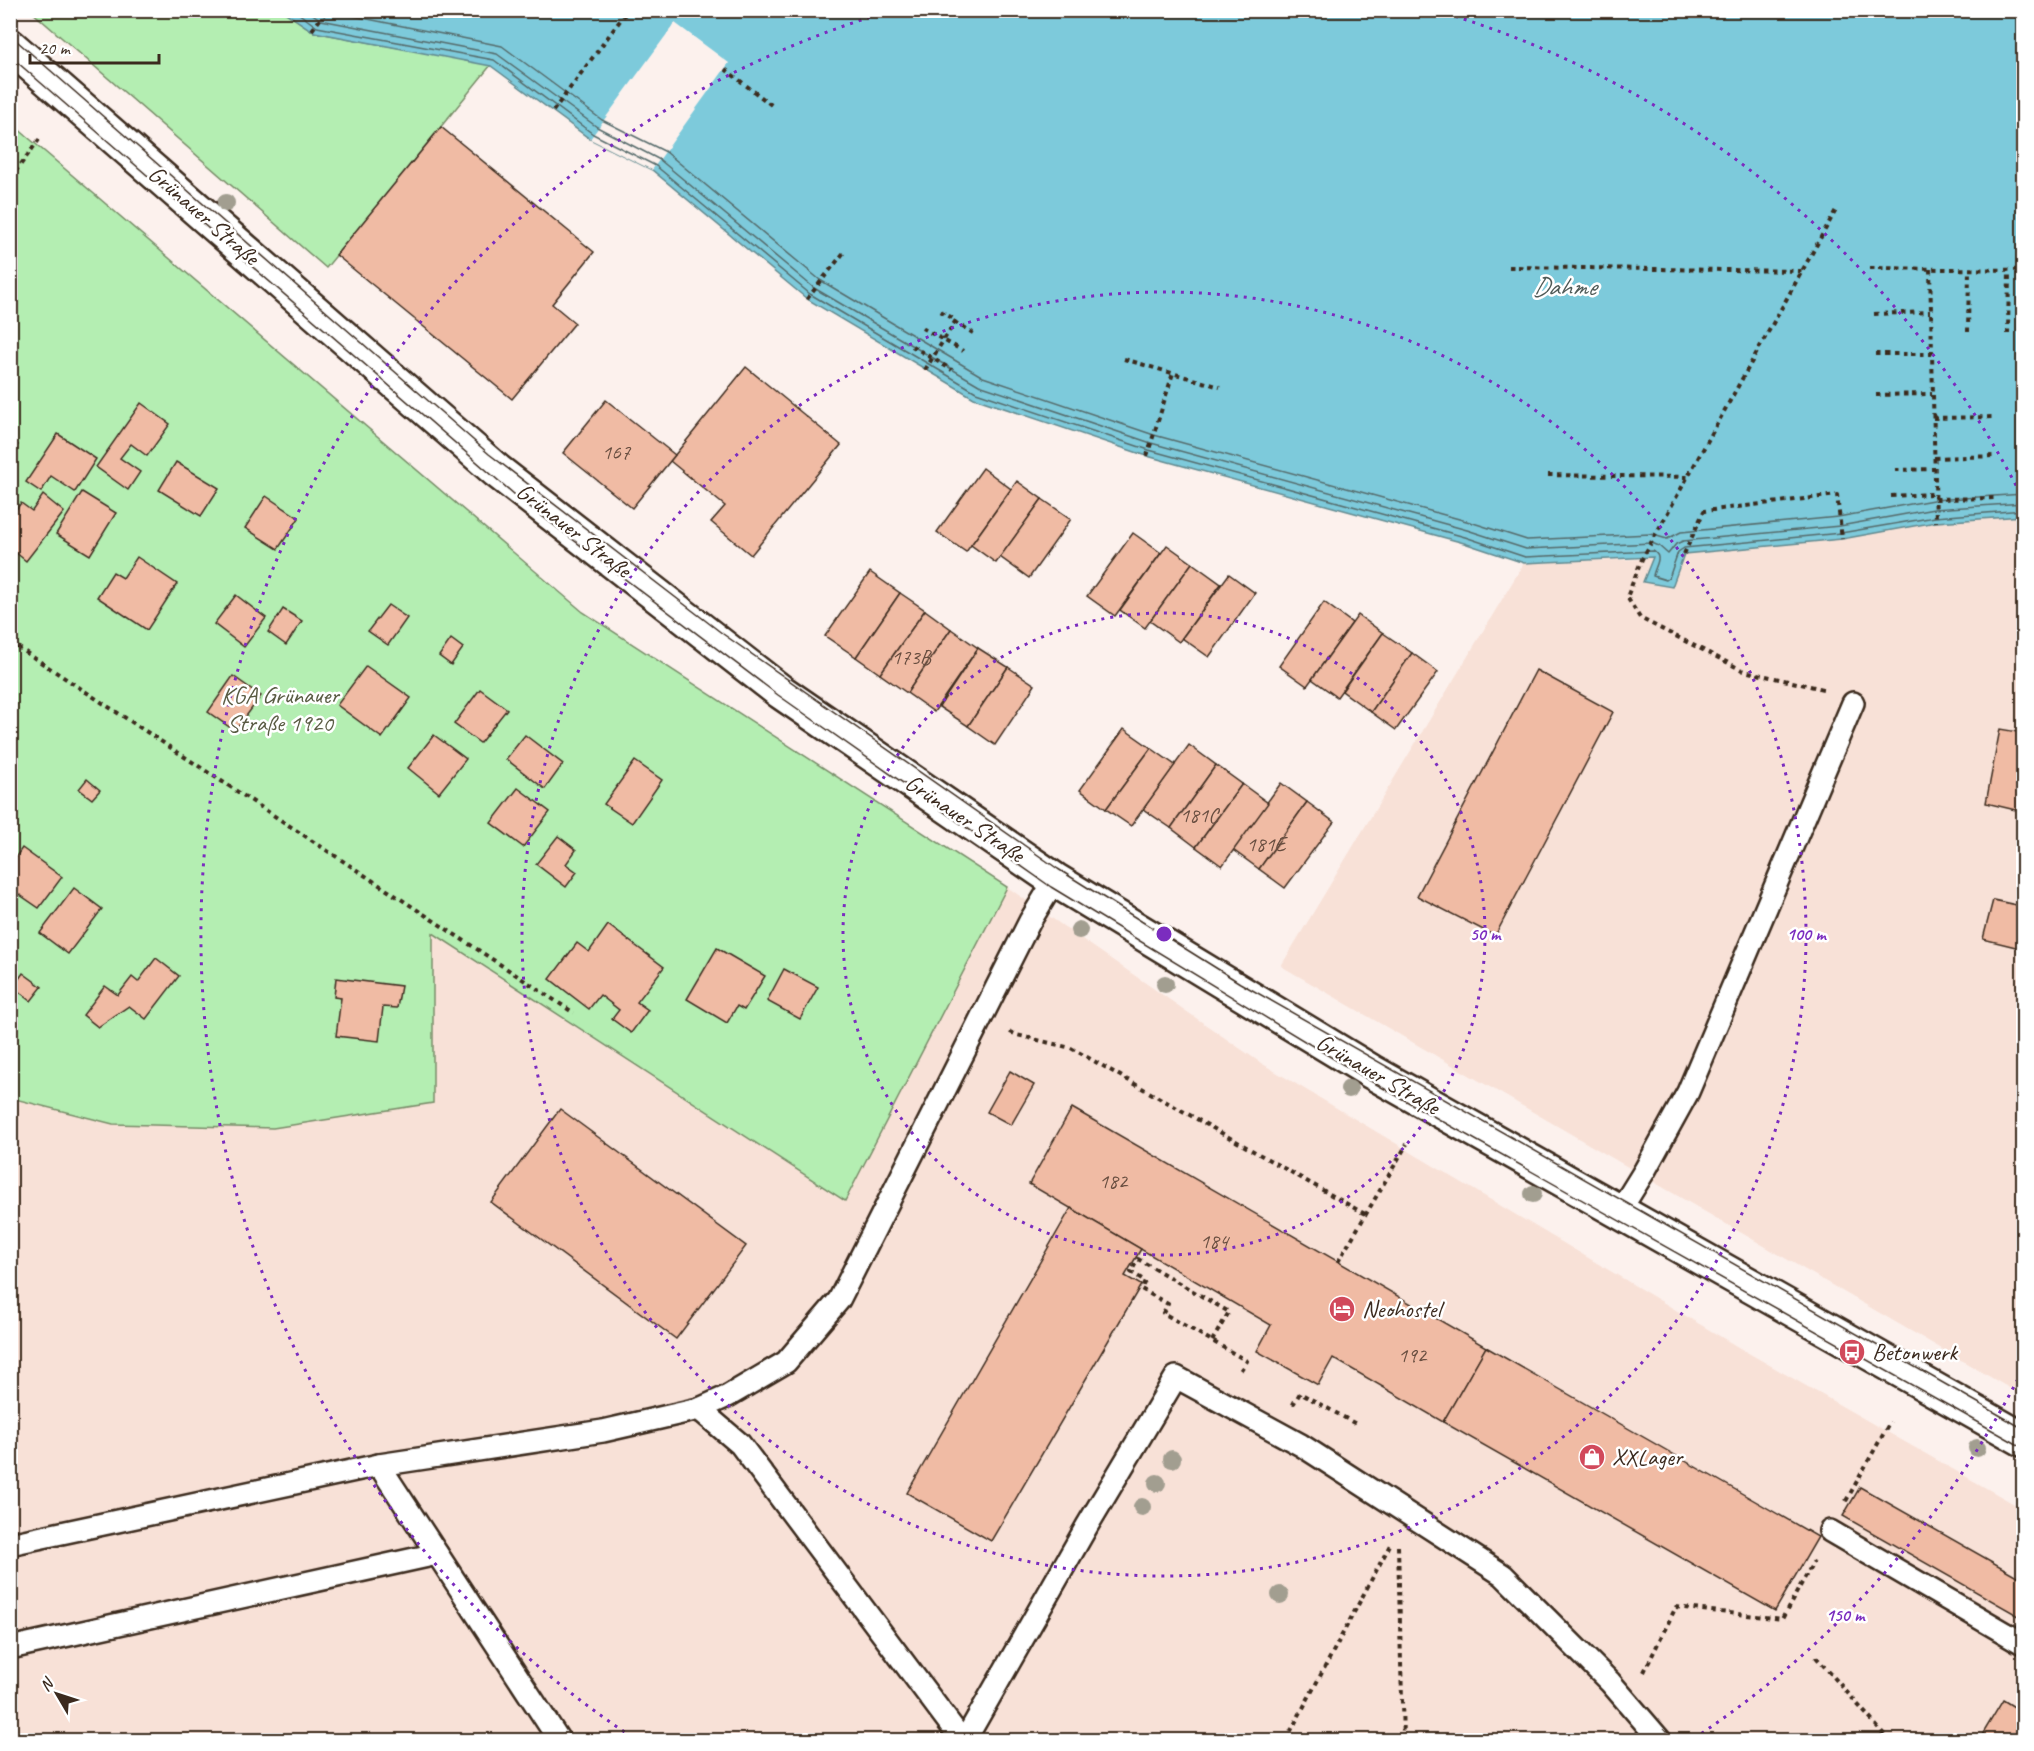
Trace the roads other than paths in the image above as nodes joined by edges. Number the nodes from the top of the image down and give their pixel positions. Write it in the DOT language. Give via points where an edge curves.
graph roads {
  1 [pos="10,46"];
  2 [pos="1853,703"];
  3 [pos="1055,880"];
  4 [pos="1619,1212"];
  5 [pos="699,1409"];
  6 [pos="2024,1440"];
  7 [pos="379,1465"];
  8 [pos="1830,1531"];
  9 [pos="10,1544"];
  10 [pos="437,1554"];
  11 [pos="2024,1644"];
  12 [pos="10,1648"];
  13 [pos="559,1740"];
  14 [pos="963,1740"];
  15 [pos="1660,1740"];
  1 -- 3 [label="main road, Grünauer Straße" via="497,471 781,692"];
  2 -- 4 [label="lane" via="1688,1092"];
  3 -- 4 [label="main road, Grünauer Straße" via="1372,1072"];
  3 -- 5 [label="lane" via="1030,921 839,1300 786,1362"];
  4 -- 6 [label="main road, Grünauer Straße"];
  5 -- 7 [label="lane" via="603,1431"];
  5 -- 14 [label="lane" via="740,1444"];
  7 -- 9 [label="lane"];
  7 -- 10 [label="lane"];
  8 -- 11 [label="lane"];
  10 -- 12 [label="lane"];
  10 -- 13 [label="lane"];
  14 -- 15 [label="lane" via="1176,1377 1301,1445 1402,1522 1503,1575"];
}
